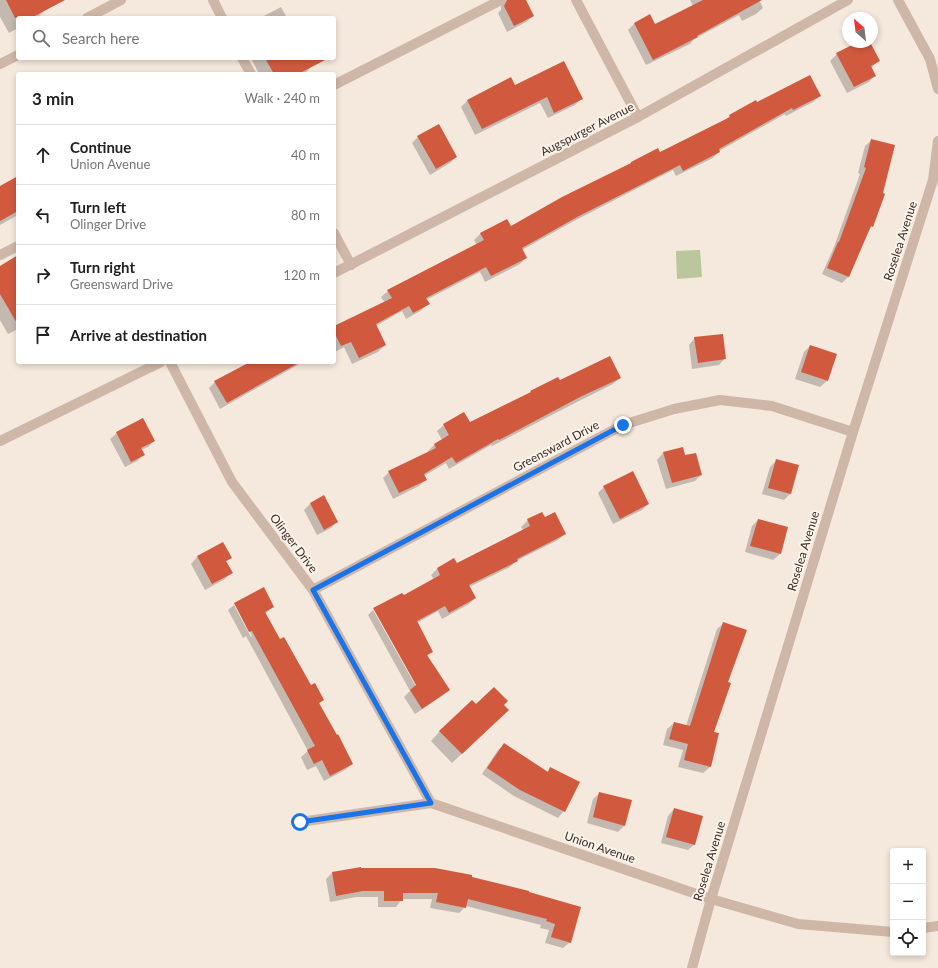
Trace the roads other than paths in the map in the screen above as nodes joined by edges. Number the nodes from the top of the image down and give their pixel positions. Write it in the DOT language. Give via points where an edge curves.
graph roads {
  1 [pos="121,0"];
  2 [pos="213,0"];
  3 [pos="501,0"];
  4 [pos="576,0"];
  5 [pos="848,0"];
  6 [pos="898,0"];
  7 [pos="91,16"];
  8 [pos="221,16"];
  9 [pos="16,56"];
  10 [pos="243,60"];
  11 [pos="0,64"];
  12 [pos="249,72"];
  13 [pos="336,84"];
  14 [pos="938,89"];
  15 [pos="638,118"];
  16 [pos="938,141"];
  17 [pos="336,236"];
  18 [pos="16,247"];
  19 [pos="0,255"];
  20 [pos="351,265"];
  21 [pos="336,272"];
  22 [pos="157,364"];
  23 [pos="171,364"];
  24 [pos="853,432"];
  25 [pos="0,441"];
  26 [pos="313,590"];
  27 [pos="431,803"];
  28 [pos="300,822"];
  29 [pos="711,899"];
  30 [pos="938,926"];
  31 [pos="926,928"];
  32 [pos="890,932"];
  33 [pos="692,968"];
  1 -- 7 [label="street"];
  2 -- 8 [label="street"];
  3 -- 13 [label="street"];
  4 -- 15 [label="street"];
  5 -- 15 [label="street, Augspurger Avenue"];
  6 -- 14 [label="street" via="930,59"];
  9 -- 11 [label="street"];
  10 -- 12 [label="street"];
  15 -- 20 [label="street, Augspurger Avenue"];
  16 -- 24 [label="street, Roselea Avenue" via="933,180"];
  17 -- 20 [label="street"];
  18 -- 19 [label="street"];
  20 -- 21 [label="street, Augspurger Avenue"];
  22 -- 25 [label="street"];
  23 -- 26 [label="street, Olinger Drive" via="232,482"];
  24 -- 26 [label="street, Greensward Drive" via="772,406 720,400 674,409 623,425"];
  24 -- 29 [label="street, Roselea Avenue"];
  26 -- 27 [label="street, Olinger Drive"];
  27 -- 28 [label="street, Union Avenue"];
  27 -- 29 [label="street, Union Avenue"];
  29 -- 32 [label="street, Union Avenue" via="798,924"];
  29 -- 33 [label="street, Roselea Avenue"];
  30 -- 31 [label="street"];
}
